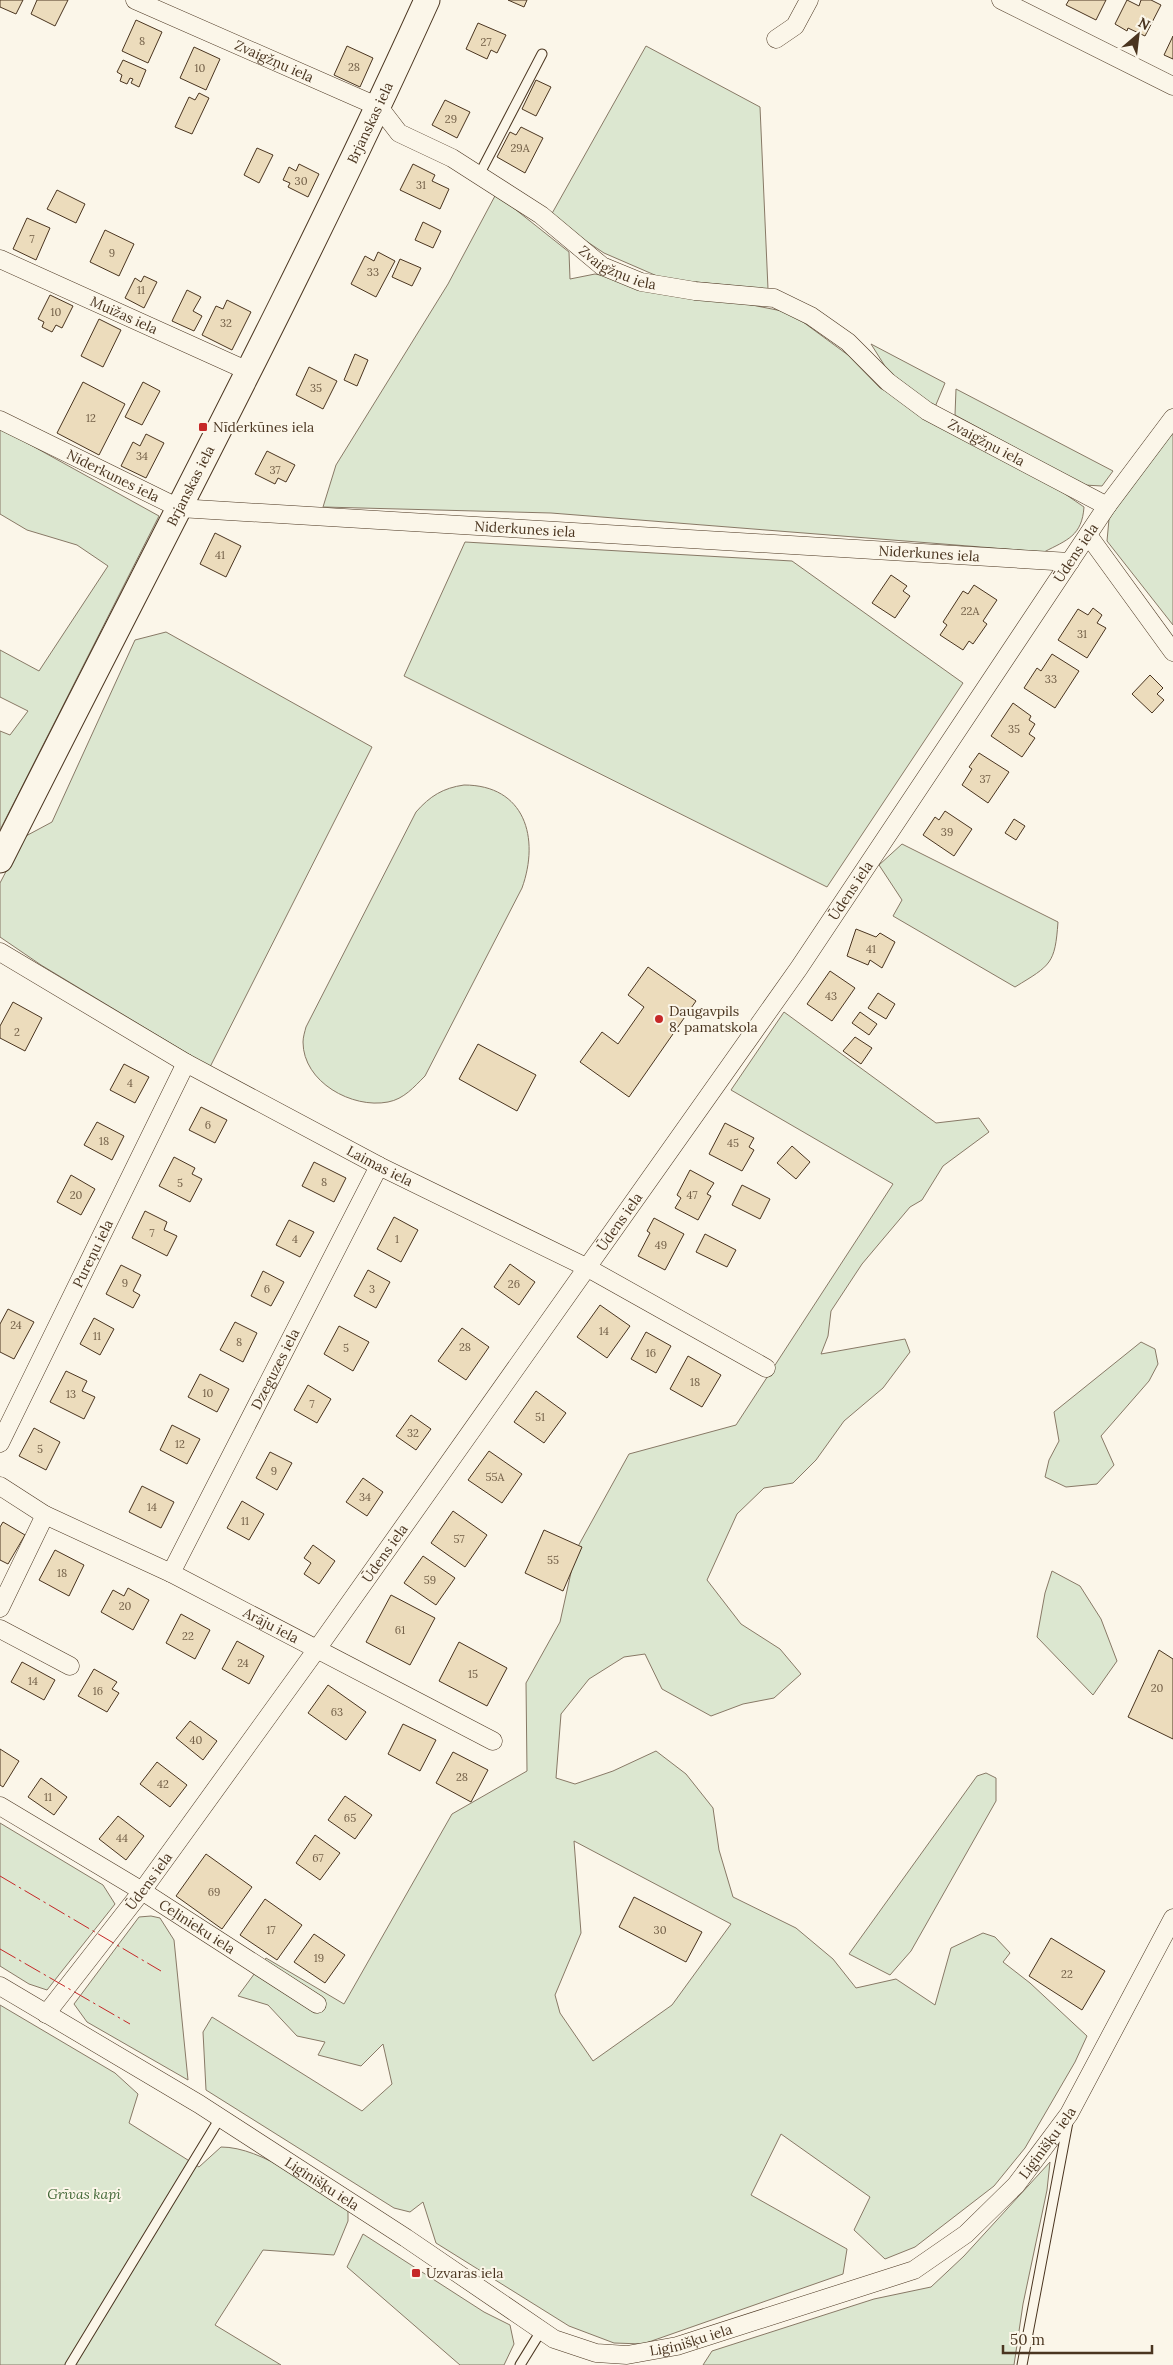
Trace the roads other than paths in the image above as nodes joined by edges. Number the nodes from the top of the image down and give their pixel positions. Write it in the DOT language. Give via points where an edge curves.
graph roads {
  1 [pos="135,0"];
  2 [pos="426,0"];
  3 [pos="809,0"];
  4 [pos="1001,0"];
  5 [pos="776,39"];
  6 [pos="542,54"];
  7 [pos="1173,86"];
  8 [pos="378,107"];
  9 [pos="479,175"];
  10 [pos="0,259"];
  11 [pos="248,370"];
  12 [pos="1173,418"];
  13 [pos="0,420"];
  14 [pos="1107,506"];
  15 [pos="179,508"];
  16 [pos="1088,534"];
  17 [pos="1070,562"];
  18 [pos="1173,652"];
  19 [pos="0,860"];
  20 [pos="0,953"];
  21 [pos="186,1063"];
  22 [pos="379,1166"];
  23 [pos="586,1267"];
  24 [pos="766,1368"];
  25 [pos="0,1443"];
  26 [pos="0,1486"];
  27 [pos="46,1515"];
  28 [pos="171,1573"];
  29 [pos="0,1608"];
  30 [pos="0,1629"];
  31 [pos="317,1649"];
  32 [pos="70,1666"];
  33 [pos="494,1741"];
  34 [pos="0,1806"];
  35 [pos="142,1891"];
  36 [pos="1173,1918"];
  37 [pos="0,1986"];
  38 [pos="317,2004"];
  39 [pos="46,2014"];
  40 [pos="1069,2114"];
  41 [pos="220,2118"];
  42 [pos="548,2335"];
  43 [pos="70,2365"];
  44 [pos="520,2365"];
  45 [pos="592,2365"];
  46 [pos="1022,2365"];
  1 -- 8 [label="street, Zvaigžņu iela"];
  2 -- 8 [label="main road, Brjanskas iela"];
  3 -- 5 [label="street" via="795,26"];
  4 -- 7 [label="street"];
  6 -- 9 [label="lane"];
  8 -- 9 [label="street, Zvaigžņu iela" via="399,134 452,158"];
  8 -- 11 [label="main road, Brjanskas iela"];
  9 -- 14 [label="street, Zvaigžņu iela" via="541,215 602,266 642,282 774,298 811,316 848,342 888,382 927,411"];
  10 -- 11 [label="street, Muižas iela"];
  11 -- 15 [label="main road, Brjanskas iela"];
  12 -- 14 [label="street, Ūdens iela"];
  13 -- 15 [label="street, Niderkunes iela"];
  14 -- 16 [label="street, Ūdens iela"];
  15 -- 17 [label="street, Niderkunes iela"];
  15 -- 19 [label="main road, Brjanskas iela"];
  16 -- 17 [label="street, Ūdens iela"];
  16 -- 18 [label="street"];
  17 -- 23 [label="street, Ūdens iela" via="799,968"];
  20 -- 21 [label="street, Laimas iela"];
  21 -- 22 [label="street, Laimas iela"];
  21 -- 25 [label="street, Pureņu iela"];
  22 -- 23 [label="street, Laimas iela"];
  22 -- 28 [label="street, Dzeguzes iela"];
  23 -- 24 [label="street, Laimas iela"];
  23 -- 31 [label="street, Ūdens iela"];
  26 -- 27 [label="street, Arāju iela"];
  27 -- 28 [label="street, Arāju iela"];
  27 -- 29 [label="street"];
  28 -- 31 [label="street, Arāju iela"];
  30 -- 32 [label="street"];
  31 -- 33 [label="street, Arāju iela"];
  31 -- 35 [label="street, Ūdens iela"];
  34 -- 35 [label="street, Ceļinieku iela"];
  35 -- 38 [label="street, Ceļinieku iela"];
  35 -- 39 [label="street, Ūdens iela"];
  36 -- 40 [label="street, Liginišķu iela"];
  37 -- 39 [label="street, Liginišķu iela"];
  39 -- 41 [label="street, Liginišķu iela"];
  40 -- 42 [label="street, Liginišķu iela" via="1016,2186 966,2234 914,2270 668,2348 627,2356 596,2353"];
  40 -- 46 [label="lane"];
  41 -- 42 [label="street, Liginišķu iela" via="406,2238"];
  41 -- 43 [label="lane"];
  42 -- 44 [label="lane"];
  42 -- 45 [label="street"];
}
